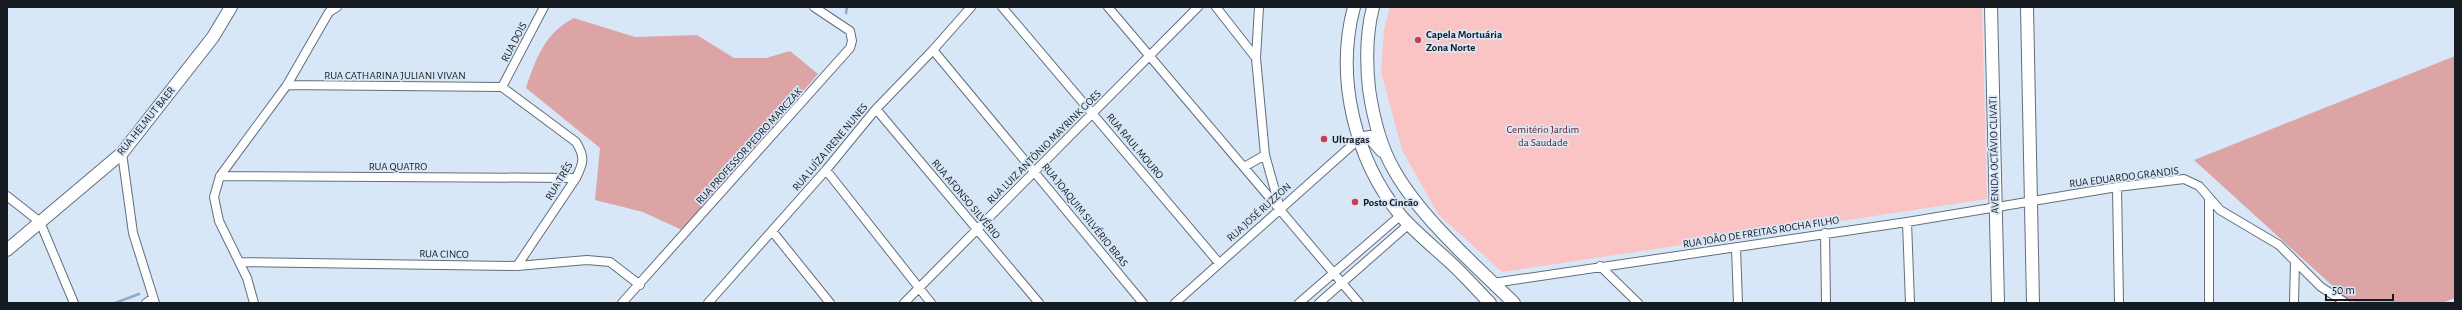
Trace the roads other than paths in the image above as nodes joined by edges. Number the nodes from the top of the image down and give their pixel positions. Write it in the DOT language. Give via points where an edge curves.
graph roads {
  1 [pos="231,7"];
  2 [pos="337,7"];
  3 [pos="544,7"];
  4 [pos="814,7"];
  5 [pos="972,7"];
  6 [pos="1002,7"];
  7 [pos="1108,7"];
  8 [pos="1198,7"];
  9 [pos="1216,7"];
  10 [pos="1260,7"];
  11 [pos="1354,7"];
  12 [pos="1373,7"];
  13 [pos="1991,7"];
  14 [pos="2027,7"];
  15 [pos="933,50"];
  16 [pos="1150,56"];
  17 [pos="1256,58"];
  18 [pos="287,85"];
  19 [pos="502,87"];
  20 [pos="876,109"];
  21 [pos="1094,113"];
  22 [pos="1359,139"];
  23 [pos="122,153"];
  24 [pos="1265,155"];
  25 [pos="1244,167"];
  26 [pos="1393,169"];
  27 [pos="826,170"];
  28 [pos="1035,171"];
  29 [pos="220,176"];
  30 [pos="576,178"];
  31 [pos="2117,187"];
  32 [pos="7,196"];
  33 [pos="2209,199"];
  34 [pos="2030,201"];
  35 [pos="1995,205"];
  36 [pos="1280,208"];
  37 [pos="1405,219"];
  38 [pos="40,222"];
  39 [pos="1907,222"];
  40 [pos="977,230"];
  41 [pos="772,231"];
  42 [pos="1825,233"];
  43 [pos="1736,248"];
  44 [pos="7,250"];
  45 [pos="2295,261"];
  46 [pos="240,262"];
  47 [pos="1219,263"];
  48 [pos="1454,265"];
  49 [pos="517,266"];
  50 [pos="1600,266"];
  51 [pos="1334,274"];
  52 [pos="1493,282"];
  53 [pos="1342,283"];
  54 [pos="640,285"];
  55 [pos="918,289"];
  56 [pos="151,301"];
  57 [pos="74,303"];
  58 [pos="254,303"];
  59 [pos="622,303"];
  60 [pos="708,303"];
  61 [pos="830,303"];
  62 [pos="904,303"];
  63 [pos="931,303"];
  64 [pos="1039,303"];
  65 [pos="1142,303"];
  66 [pos="1175,303"];
  67 [pos="1299,303"];
  68 [pos="1319,303"];
  69 [pos="1359,303"];
  70 [pos="1490,303"];
  71 [pos="1514,303"];
  72 [pos="1638,303"];
  73 [pos="1738,303"];
  74 [pos="1826,303"];
  75 [pos="1910,303"];
  76 [pos="1998,303"];
  77 [pos="2032,303"];
  78 [pos="2119,303"];
  79 [pos="2209,303"];
  80 [pos="2294,303"];
  81 [pos="2346,303"];
  1 -- 23 [label="street, RUA HELMUT BAER" via="213,37"];
  2 -- 18 [label="street" via="329,12"];
  3 -- 19 [label="street, RUA DOIS"];
  4 -- 54 [label="street, RUA PROFESSOR PEDRO MARCZAK" via="850,31 850,48"];
  5 -- 15 [label="street, RUA LUÍZA IRENE NUNES"];
  6 -- 21 [label="street, RUA RAUL MOURO"];
  7 -- 16 [label="street"];
  8 -- 16 [label="street, RUA LUIZ ANTÔNIO MAYRINK GOES"];
  9 -- 17 [label="street"];
  10 -- 17 [label="street"];
  11 -- 22 [label="street" via="1348,36 1347,73"];
  12 -- 26 [label="street" via="1367,37 1368,79 1376,123"];
  13 -- 35 [label="street, AVENIDA OCTÁVIO CLIVATI"];
  14 -- 34 [label="street"];
  15 -- 20 [label="street, RUA LUÍZA IRENE NUNES"];
  15 -- 28 [label="street, RUA JOAQUIM SILVÉRIO BRAS"];
  16 -- 21 [label="street, RUA LUIZ ANTÔNIO MAYRINK GOES"];
  16 -- 25 [label="street"];
  17 -- 24 [label="street"];
  18 -- 19 [label="street, RUA CATHARINA JULIANI VIVAN"];
  18 -- 29 [label="street"];
  19 -- 30 [label="street, RUA TRÊS" via="576,142 583,153 582,165"];
  20 -- 27 [label="street, RUA LUÍZA IRENE NUNES"];
  20 -- 40 [label="street, RUA AFONSO SILVÉRIO"];
  21 -- 28 [label="street, RUA LUIZ ANTÔNIO MAYRINK GOES"];
  21 -- 47 [label="street, RUA RAUL MOURO"];
  22 -- 26 [label="street" via="1370,137 1374,140"];
  22 -- 36 [label="street, RUA JOSÉ RUZZON"];
  22 -- 37 [label="street" via="1379,182"];
  23 -- 38 [label="street, RUA HELMUT BAER"];
  23 -- 56 [label="street" via="133,233"];
  24 -- 25 [label="street"];
  24 -- 36 [label="street"];
  25 -- 36 [label="street"];
  26 -- 52 [label="street" via="1417,205"];
  27 -- 41 [label="street, RUA LUÍZA IRENE NUNES"];
  27 -- 55 [label="street"];
  28 -- 40 [label="street, RUA LUIZ ANTÔNIO MAYRINK GOES"];
  28 -- 65 [label="street, RUA JOAQUIM SILVÉRIO BRAS"];
  29 -- 30 [label="street, RUA QUATRO"];
  29 -- 46 [label="street" via="214,197 219,221"];
  30 -- 49 [label="street, RUA TRÊS"];
  31 -- 33 [label="street, RUA EDUARDO GRANDIS" via="2184,180 2199,186"];
  31 -- 34 [label="street, RUA EDUARDO GRANDIS"];
  31 -- 78 [label="street"];
  32 -- 38 [label="street"];
  33 -- 45 [label="street, RUA EDUARDO GRANDIS" via="2220,210 2279,245"];
  33 -- 79 [label="street"];
  34 -- 35 [label="street, RUA JOÃO DE FREITAS ROCHA FILHO"];
  34 -- 77 [label="street"];
  35 -- 39 [label="street, RUA JOÃO DE FREITAS ROCHA FILHO"];
  35 -- 76 [label="street, AVENIDA OCTÁVIO CLIVATI"];
  36 -- 47 [label="street, RUA JOSÉ RUZZON"];
  36 -- 51 [label="street"];
  37 -- 48 [label="street"];
  37 -- 51 [label="street"];
  37 -- 53 [label="street"];
  38 -- 44 [label="street, RUA HELMUT BAER"];
  38 -- 57 [label="street"];
  39 -- 42 [label="street, RUA JOÃO DE FREITAS ROCHA FILHO"];
  39 -- 75 [label="street"];
  40 -- 55 [label="street, RUA LUIZ ANTÔNIO MAYRINK GOES"];
  40 -- 64 [label="street, RUA AFONSO SILVÉRIO"];
  41 -- 60 [label="street, RUA LUÍZA IRENE NUNES"];
  41 -- 61 [label="street"];
  42 -- 43 [label="street, RUA JOÃO DE FREITAS ROCHA FILHO"];
  42 -- 74 [label="street"];
  43 -- 50 [label="street, RUA JOÃO DE FREITAS ROCHA FILHO"];
  43 -- 73 [label="street"];
  45 -- 80 [label="street"];
  45 -- 81 [label="street, RUA EDUARDO GRANDIS" via="2322,287"];
  46 -- 49 [label="street, RUA CINCO"];
  46 -- 58 [label="street" via="248,278"];
  47 -- 66 [label="street, RUA JOSÉ RUZZON"];
  48 -- 52 [label="street" via="1480,283"];
  48 -- 70 [label="street"];
  49 -- 54 [label="street, RUA CINCO" via="587,260 610,262"];
  50 -- 52 [label="street, RUA JOÃO DE FREITAS ROCHA FILHO"];
  50 -- 72 [label="street"];
  51 -- 53 [label="street"];
  51 -- 67 [label="street"];
  52 -- 71 [label="street"];
  53 -- 68 [label="street"];
  53 -- 69 [label="street"];
  54 -- 59 [label="street, RUA PROFESSOR PEDRO MARCZAK"];
  55 -- 62 [label="street, RUA LUIZ ANTÔNIO MAYRINK GOES"];
  55 -- 63 [label="street"];
}
